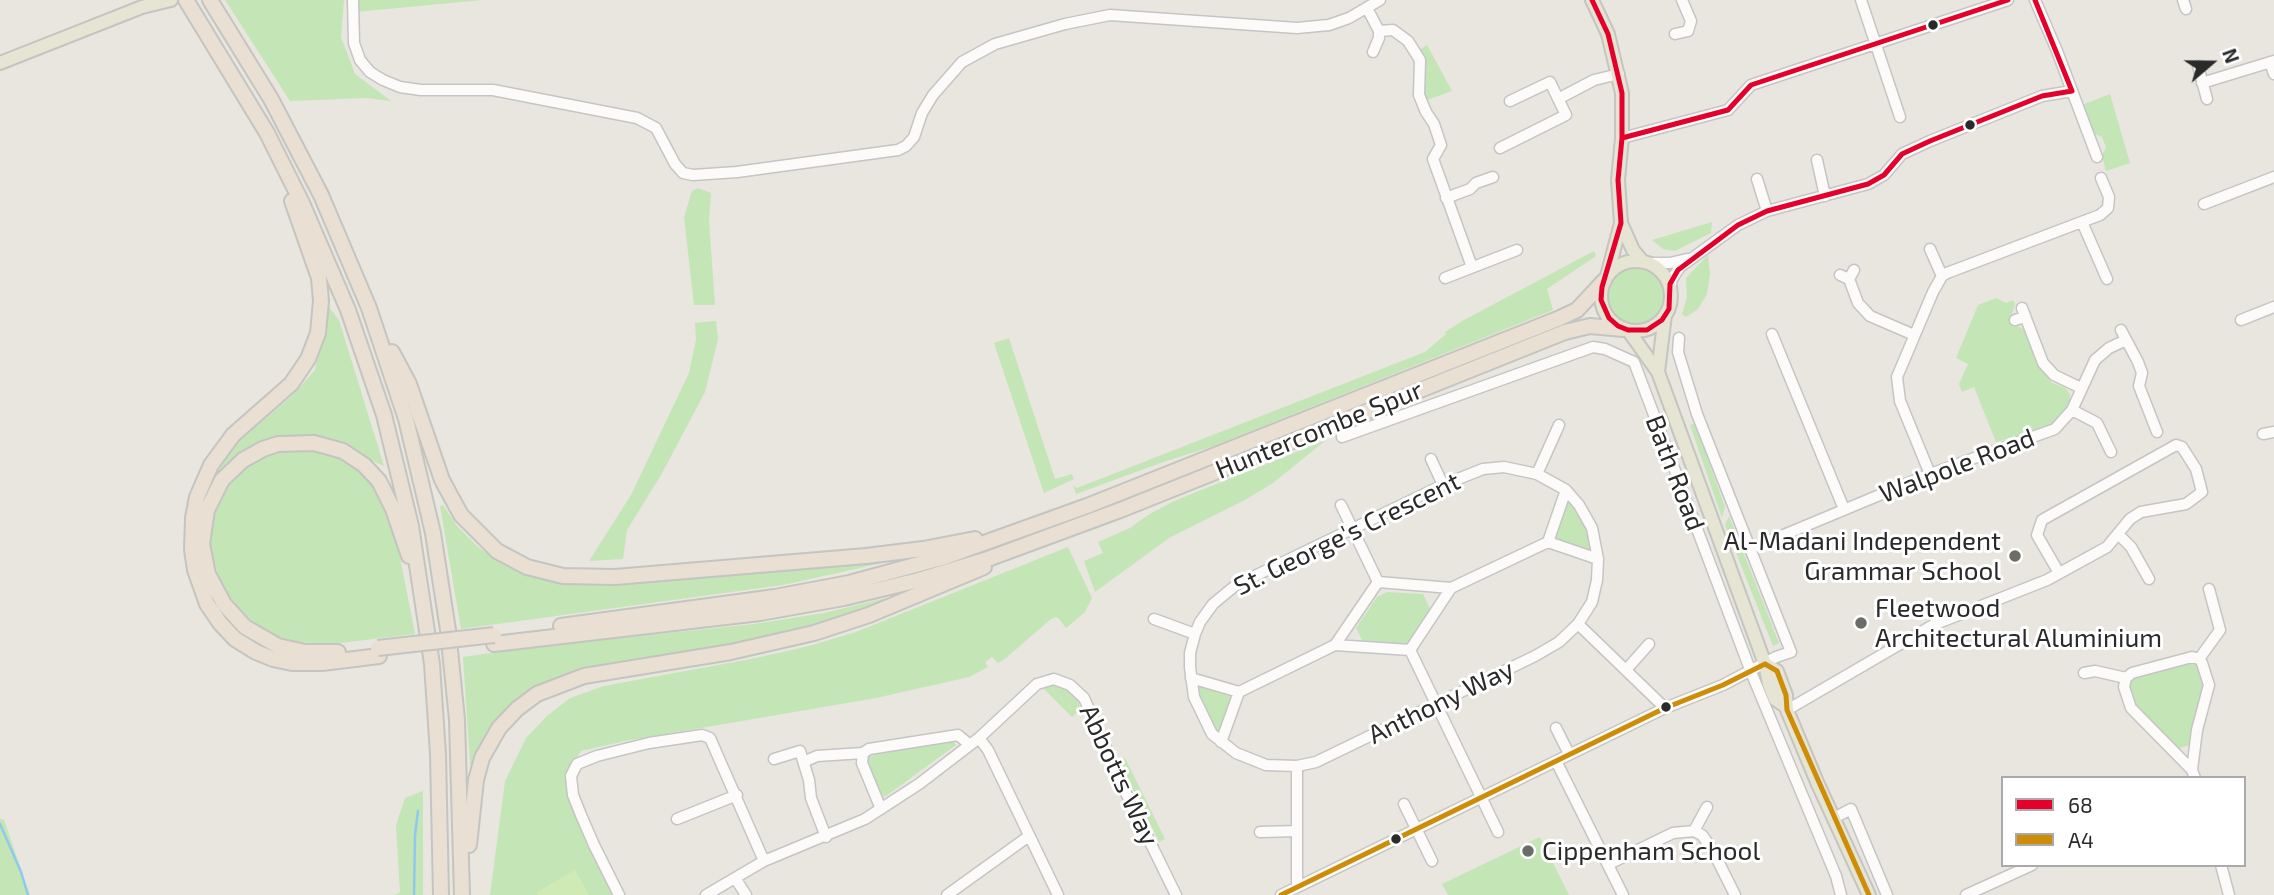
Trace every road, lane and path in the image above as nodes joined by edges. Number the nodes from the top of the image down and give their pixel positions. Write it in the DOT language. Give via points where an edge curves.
graph roads {
  1 [pos="171,0"];
  2 [pos="186,0"];
  3 [pos="210,0"];
  4 [pos="353,0"];
  5 [pos="1380,0"];
  6 [pos="1592,0"];
  7 [pos="1682,0"];
  8 [pos="1861,0"];
  9 [pos="2008,0"];
  10 [pos="2035,0"];
  11 [pos="1367,8"];
  12 [pos="1379,31"];
  13 [pos="1675,34"];
  14 [pos="1876,44"];
  15 [pos="1373,52"];
  16 [pos="2272,61"];
  17 [pos="0,63"];
  18 [pos="2198,66"];
  19 [pos="1619,74"];
  20 [pos="2274,74"];
  21 [pos="2203,83"];
  22 [pos="2072,91"];
  23 [pos="1558,99"];
  24 [pos="2207,99"];
  25 [pos="1510,101"];
  26 [pos="1900,117"];
  27 [pos="267,133"];
  28 [pos="1622,138"];
  29 [pos="1500,148"];
  30 [pos="2097,157"];
  31 [pos="1817,160"];
  32 [pos="1493,177"];
  33 [pos="2274,177"];
  34 [pos="2101,178"];
  35 [pos="1757,179"];
  36 [pos="1825,196"];
  37 [pos="1446,198"];
  38 [pos="2204,204"];
  39 [pos="1767,211"];
  40 [pos="2082,222"];
  41 [pos="1621,223"];
  42 [pos="1930,249"];
  43 [pos="1517,250"];
  44 [pos="1691,258"];
  45 [pos="1645,262"];
  46 [pos="1472,267"];
  47 [pos="1848,275"];
  48 [pos="1942,276"];
  49 [pos="1445,278"];
  50 [pos="1606,279"];
  51 [pos="2107,279"];
  52 [pos="1670,289"];
  53 [pos="2274,307"];
  54 [pos="369,308"];
  55 [pos="1665,315"];
  56 [pos="2015,320"];
  57 [pos="2241,320"];
  58 [pos="1625,329"];
  59 [pos="1772,334"];
  60 [pos="1914,335"];
  61 [pos="1679,338"];
  62 [pos="1658,372"];
  63 [pos="2081,388"];
  64 [pos="1665,393"];
  65 [pos="1647,399"];
  66 [pos="2072,410"];
  67 [pos="1559,425"];
  68 [pos="2157,432"];
  69 [pos="2274,432"];
  70 [pos="2263,435"];
  71 [pos="1342,438"];
  72 [pos="2111,452"];
  73 [pos="1431,459"];
  74 [pos="1537,474"];
  75 [pos="1930,474"];
  76 [pos="1443,485"];
  77 [pos="1566,490"];
  78 [pos="1341,505"];
  79 [pos="1844,509"];
  80 [pos="1028,529"];
  81 [pos="1352,529"];
  82 [pos="2118,534"];
  83 [pos="1548,541"];
  84 [pos="1018,548"];
  85 [pos="1750,549"];
  86 [pos="1598,559"];
  87 [pos="2059,573"];
  88 [pos="2149,579"];
  89 [pos="1378,582"];
  90 [pos="1451,589"];
  91 [pos="2209,589"];
  92 [pos="424,604"];
  93 [pos="1154,619"];
  94 [pos="1578,624"];
  95 [pos="1195,634"];
  96 [pos="494,639"];
  97 [pos="1649,644"];
  98 [pos="1335,645"];
  99 [pos="1410,650"];
  100 [pos="379,652"];
  101 [pos="2199,659"];
  102 [pos="1765,664"];
  103 [pos="1626,670"];
  104 [pos="1752,672"];
  105 [pos="2084,673"];
  106 [pos="1191,678"];
  107 [pos="2126,678"];
  108 [pos="1239,692"];
  109 [pos="1436,704"];
  110 [pos="1665,708"];
  111 [pos="1786,708"];
  112 [pos="1556,728"];
  113 [pos="974,741"];
  114 [pos="1221,742"];
  115 [pos="863,753"];
  116 [pos="1569,754"];
  117 [pos="774,758"];
  118 [pos="808,760"];
  119 [pos="1556,761"];
  120 [pos="1297,766"];
  121 [pos="2193,774"];
  122 [pos="737,795"];
  123 [pos="1481,797"];
  124 [pos="1404,804"];
  125 [pos="1707,807"];
  126 [pos="881,809"];
  127 [pos="1834,818"];
  128 [pos="677,820"];
  129 [pos="1416,829"];
  130 [pos="1297,831"];
  131 [pos="1694,831"];
  132 [pos="1261,832"];
  133 [pos="1498,832"];
  134 [pos="1029,836"];
  135 [pos="827,837"];
  136 [pos="764,861"];
  137 [pos="1432,861"];
  138 [pos="1609,864"];
  139 [pos="2028,867"];
  140 [pos="2222,867"];
  141 [pos="735,878"];
  142 [pos="1297,887"];
  143 [pos="440,895"];
  144 [pos="464,895"];
  145 [pos="619,895"];
  146 [pos="706,895"];
  147 [pos="746,895"];
  148 [pos="947,895"];
  149 [pos="1058,895"];
  150 [pos="1176,895"];
  151 [pos="1281,895"];
  152 [pos="1623,895"];
  153 [pos="1735,895"];
  154 [pos="1841,895"];
  155 [pos="1869,895"];
  156 [pos="1887,895"];
  157 [pos="1966,895"];
  158 [pos="2230,895"];
  1 -- 17 [label="main road"];
  2 -- 27 [label="highway"];
  3 -- 54 [label="highway" via="292,137"];
  4 -- 11 [label="street" via="354,43 360,61 383,80 421,90 493,90 637,118 656,128 675,164 683,173 693,175 898,150 914,137 933,94 962,62 995,44 1065,24 1110,15 1297,28 1329,25"];
  5 -- 11 [label="street"];
  6 -- 19 [label="main road"];
  7 -- 13 [label="street" via="1691,21 1688,30"];
  8 -- 14 [label="street"];
  9 -- 14 [label="street"];
  10 -- 22 [label="street"];
  11 -- 12 [label="street"];
  12 -- 15 [label="street"];
  12 -- 37 [label="street" via="1393,30 1408,41 1420,60 1419,94 1441,145 1433,159"];
  14 -- 26 [label="street"];
  14 -- 28 [label="street" via="1751,85 1728,110"];
  16 -- 20 [label="street"];
  16 -- 21 [label="street"];
  18 -- 21 [label="street"];
  19 -- 23 [label="street" via="1594,80"];
  19 -- 28 [label="main road"];
  21 -- 24 [label="street"];
  22 -- 30 [label="street" via="2096,144"];
  22 -- 36 [label="street" via="2042,96 1930,141 1902,154 1884,175 1868,184"];
  23 -- 25 [label="street" via="1550,82"];
  23 -- 29 [label="street" via="1566,115"];
  27 -- 92 [label="highway" via="325,253 374,384 403,490"];
  27 -- 100 [label="highway" via="317,270 320,324 297,377 233,435 211,465 193,519 195,570 207,604 220,623 235,639 264,656 311,663"];
  28 -- 41 [label="main road" via="1618,180"];
  31 -- 36 [label="street"];
  32 -- 37 [label="street"];
  33 -- 38 [label="street"];
  34 -- 40 [label="street" via="2108,208"];
  35 -- 39 [label="street"];
  36 -- 39 [label="street"];
  37 -- 46 [label="street"];
  39 -- 44 [label="street"];
  40 -- 48 [label="street"];
  40 -- 51 [label="street"];
  41 -- 45 [label="main road" via="1633,250"];
  41 -- 50 [label="main road"];
  42 -- 48 [label="street"];
  43 -- 46 [label="street"];
  44 -- 45 [label="street"];
  44 -- 52 [label="street" via="1675,273"];
  45 -- 50 [label="main road" via="1620,265"];
  45 -- 52 [label="main road" via="1662,273"];
  46 -- 49 [label="street"];
  47 -- 60 [label="street" via="1858,303 1870,316"];
  48 -- 60 [label="street"];
  50 -- 58 [label="main road" via="1603,308 1612,322"];
  50 -- 80 [label="highway, Huntercombe Spur" via="1577,310 1563,317"];
  52 -- 55 [label="main road"];
  53 -- 57 [label="street"];
  54 -- 80 [label="highway" via="408,384 442,480 461,515 504,557 527,567 563,576 615,577 892,553"];
  54 -- 144 [label="highway" via="416,458 440,573 457,720"];
  55 -- 58 [label="main road" via="1647,330"];
  55 -- 62 [label="main road, Bath Road"];
  56 -- 63 [label="street" via="2024,312 2043,363 2054,375"];
  58 -- 62 [label="main road, Bath Road"];
  58 -- 84 [label="highway, Huntercombe Spur" via="1590,326 1565,332"];
  59 -- 79 [label="street"];
  60 -- 75 [label="street" via="1897,377 1900,401"];
  61 -- 85 [label="street" via="1678,352 1697,414"];
  62 -- 64 [label="main road, Bath Road"];
  63 -- 66 [label="street, Walpole Road"];
  63 -- 68 [label="street, Walpole Road" via="2095,360 2124,335 2142,373 2139,386"];
  64 -- 65 [label="street"];
  64 -- 102 [label="main road, Bath Road"];
  65 -- 71 [label="street, Bath Road" via="1634,362 1594,347"];
  65 -- 104 [label="street, Bath Road"];
  66 -- 72 [label="street" via="2098,423"];
  66 -- 75 [label="street, Walpole Road" via="2055,429"];
  67 -- 74 [label="street"];
  69 -- 70 [label="street"];
  73 -- 76 [label="street"];
  74 -- 76 [label="street, St. George's Crescent" via="1504,467 1483,469"];
  74 -- 77 [label="street, St. George's Crescent"];
  75 -- 79 [label="street, Walpole Road"];
  76 -- 81 [label="street, St. George's Crescent"];
  77 -- 83 [label="street"];
  77 -- 86 [label="street, St. George's Crescent" via="1592,528"];
  78 -- 81 [label="street"];
  79 -- 85 [label="street, Walpole Road"];
  80 -- 96 [label="highway" via="831,587"];
  81 -- 89 [label="street"];
  81 -- 95 [label="street, St. George's Crescent" via="1236,584 1213,604"];
  82 -- 87 [label="street" via="2106,547"];
  82 -- 87 [label="street" via="2141,512 2186,504 2202,492 2196,469 2182,447 2176,446 2042,520 2037,535"];
  82 -- 88 [label="street"];
  83 -- 86 [label="street"];
  83 -- 90 [label="street"];
  84 -- 96 [label="highway" via="919,580 802,606 697,621"];
  84 -- 144 [label="highway" via="937,589 814,634 584,676 537,694 499,728 479,767"];
  85 -- 102 [label="street" via="1791,652"];
  86 -- 94 [label="street, St. George's Crescent" via="1592,602"];
  87 -- 111 [label="street" via="1933,625"];
  89 -- 90 [label="street"];
  89 -- 98 [label="street"];
  90 -- 99 [label="street"];
  91 -- 101 [label="street" via="2220,630"];
  92 -- 100 [label="highway" via="390,501 364,465 333,447 296,442 263,449 236,465 213,494 202,534 208,574 231,613 266,641 288,649"];
  92 -- 143 [label="highway" via="436,719"];
  93 -- 95 [label="street"];
  94 -- 103 [label="street"];
  94 -- 109 [label="street, Anthony Way" via="1535,656"];
  95 -- 106 [label="street, St. George's Crescent"];
  96 -- 100 [label="highway"];
  97 -- 103 [label="street"];
  98 -- 99 [label="street"];
  98 -- 108 [label="street"];
  99 -- 109 [label="street"];
  101 -- 107 [label="street" via="2192,657"];
  101 -- 121 [label="street" via="2208,685"];
  102 -- 104 [label="street"];
  102 -- 111 [label="main road, Bath Road" via="1775,699"];
  103 -- 110 [label="street"];
  104 -- 110 [label="street"];
  104 -- 154 [label="street, Bath Road"];
  105 -- 107 [label="street"];
  106 -- 108 [label="street"];
  106 -- 114 [label="street, St. George's Crescent" via="1202,716"];
  107 -- 121 [label="street" via="2131,708"];
  108 -- 114 [label="street"];
  109 -- 120 [label="street, Anthony Way" via="1316,762"];
  109 -- 123 [label="street"];
  110 -- 116 [label="street"];
  111 -- 127 [label="main road, Bath Road"];
  112 -- 116 [label="street"];
  113 -- 115 [label="street" via="958,735"];
  113 -- 126 [label="street, Abbotts Way"];
  113 -- 134 [label="street" via="988,750"];
  113 -- 150 [label="street, Abbotts Way" via="1037,684 1054,679 1070,685 1084,698"];
  114 -- 120 [label="street, St. George's Crescent" via="1266,765"];
  115 -- 118 [label="street"];
  115 -- 126 [label="street" via="862,763"];
  116 -- 119 [label="street"];
  117 -- 135 [label="street" via="800,751 811,798"];
  119 -- 123 [label="street"];
  119 -- 138 [label="street"];
  120 -- 130 [label="street"];
  122 -- 128 [label="street"];
  122 -- 136 [label="street"];
  122 -- 145 [label="street" via="715,746 702,735 649,743 577,764 571,776 573,795"];
  123 -- 129 [label="street"];
  123 -- 133 [label="street"];
  124 -- 129 [label="street"];
  125 -- 131 [label="street"];
  126 -- 135 [label="street, Abbotts Way"];
  127 -- 155 [label="main road, Bath Road"];
  127 -- 156 [label="street" via="1851,809"];
  129 -- 137 [label="street"];
  129 -- 142 [label="street"];
  130 -- 132 [label="street"];
  130 -- 142 [label="street"];
  131 -- 138 [label="street" via="1673,833"];
  131 -- 153 [label="street" via="1712,849"];
  134 -- 148 [label="street"];
  134 -- 149 [label="street"];
  135 -- 136 [label="street, Abbotts Way"];
  136 -- 141 [label="street, Abbotts Way"];
  138 -- 152 [label="street"];
  139 -- 157 [label="street"];
  140 -- 158 [label="street"];
  141 -- 146 [label="street, Abbotts Way"];
  141 -- 147 [label="street"];
  142 -- 151 [label="street"];
}
